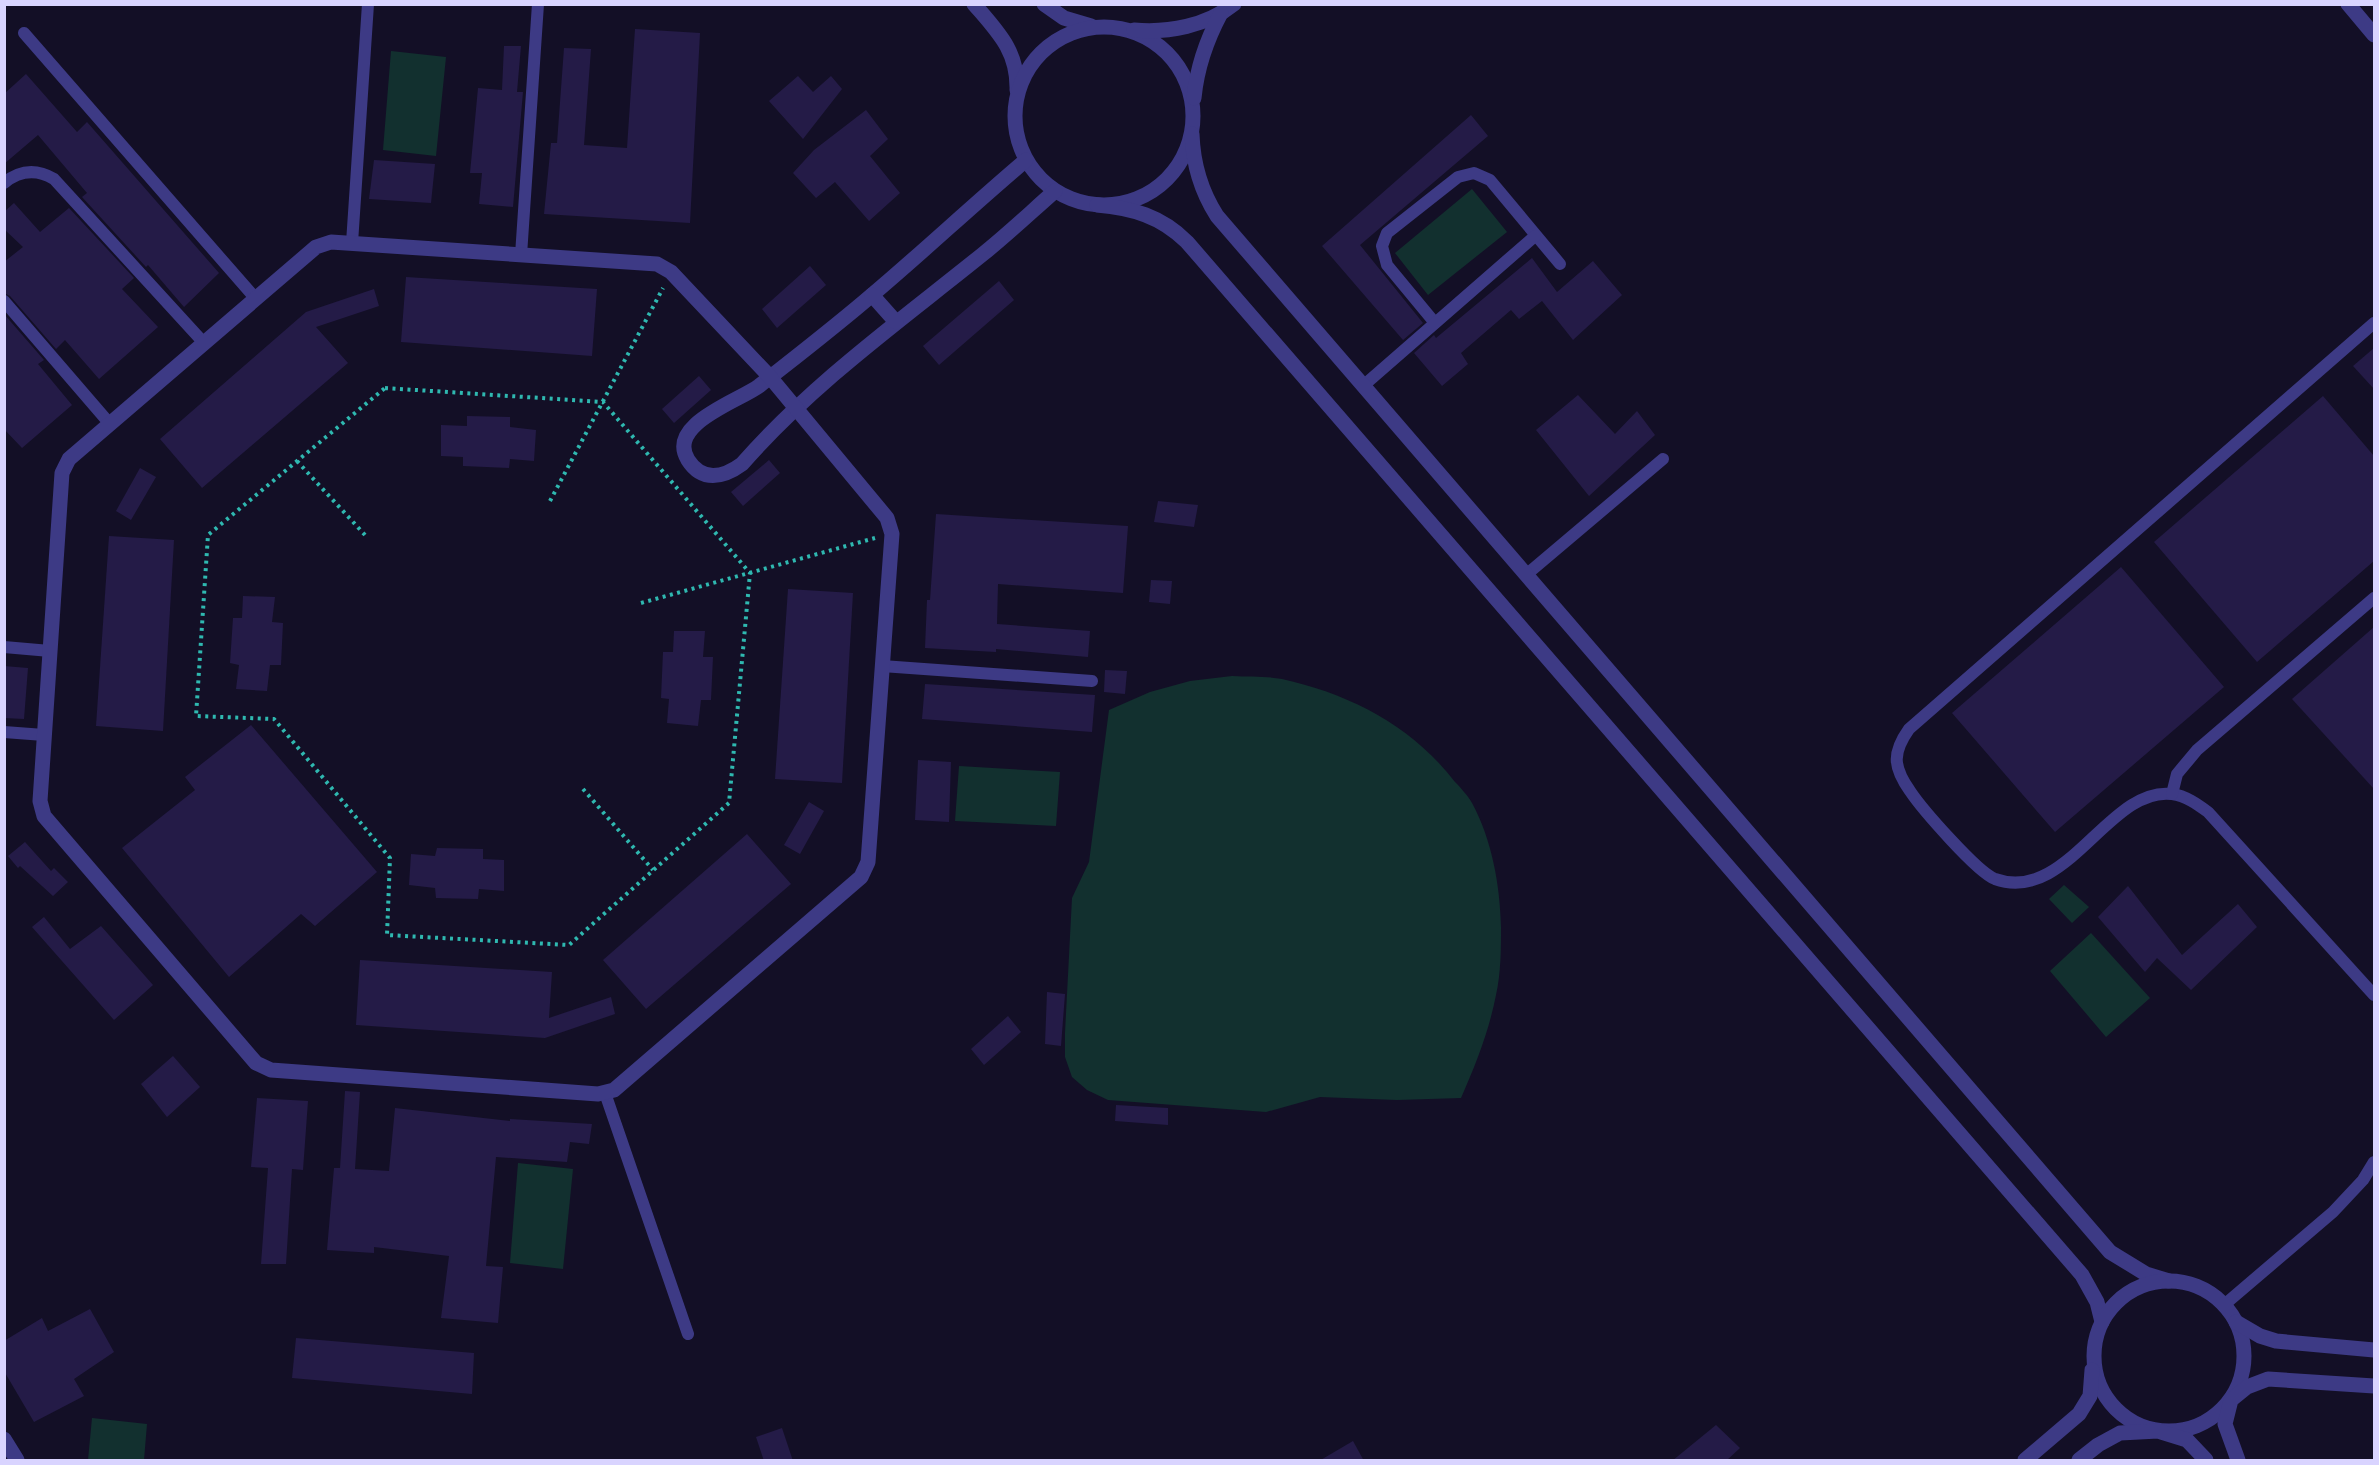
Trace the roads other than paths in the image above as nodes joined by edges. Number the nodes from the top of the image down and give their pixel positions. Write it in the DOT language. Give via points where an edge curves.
graph roads {
  1 [pos="368,4"];
  2 [pos="538,4"];
  3 [pos="974,4"];
  4 [pos="1044,4"];
  5 [pos="2348,4"];
  6 [pos="1227,9"];
  7 [pos="1100,27"];
  8 [pos="1124,29"];
  9 [pos="24,33"];
  10 [pos="2374,35"];
  11 [pos="1017,96"];
  12 [pos="1194,118"];
  13 [pos="1192,134"];
  14 [pos="1026,160"];
  15 [pos="4,183"];
  16 [pos="1056,191"];
  17 [pos="1096,205"];
  18 [pos="1535,236"];
  19 [pos="352,243"];
  20 [pos="521,255"];
  21 [pos="1560,264"];
  22 [pos="872,295"];
  23 [pos="256,298"];
  24 [pos="4,301"];
  25 [pos="896,322"];
  26 [pos="1435,322"];
  27 [pos="2374,323"];
  28 [pos="204,343"];
  29 [pos="770,377"];
  30 [pos="1363,386"];
  31 [pos="795,407"];
  32 [pos="110,424"];
  33 [pos="1664,459"];
  34 [pos="1526,575"];
  35 [pos="2374,598"];
  36 [pos="4,647"];
  37 [pos="50,651"];
  38 [pos="882,666"];
  39 [pos="1092,681"];
  40 [pos="4,732"];
  41 [pos="44,735"];
  42 [pos="2172,794"];
  43 [pos="2374,994"];
  44 [pos="605,1092"];
  45 [pos="2374,1162"];
  46 [pos="2169,1281"];
  47 [pos="2224,1305"];
  48 [pos="2102,1322"];
  49 [pos="2236,1322"];
  50 [pos="688,1334"];
  51 [pos="2374,1350"];
  52 [pos="2093,1361"];
  53 [pos="2374,1386"];
  54 [pos="2231,1400"];
  55 [pos="2158,1431"];
  56 [pos="4,1439"];
  57 [pos="16,1461"];
  58 [pos="2025,1461"];
  59 [pos="2079,1461"];
  60 [pos="2206,1461"];
  61 [pos="2238,1461"];
  1 -- 19 [label="lane"];
  2 -- 20 [label="lane"];
  3 -- 11 [label="street" via="1005,40 1016,73"];
  4 -- 7 [label="street" via="1064,18"];
  5 -- 10 [label="street"];
  6 -- 8 [label="street" via="1205,21 1172,29"];
  6 -- 12 [label="street" via="1212,30 1199,66"];
  7 -- 8 [label="street"];
  7 -- 11 [label="street" via="1077,31 1047,48 1025,74"];
  8 -- 12 [label="street" via="1167,52 1191,94"];
  9 -- 23 [label="lane"];
  11 -- 14 [label="street" via="1014,118"];
  12 -- 13 [label="street"];
  13 -- 17 [label="street" via="1185,154 1158,187 1139,198"];
  13 -- 30 [label="street" via="1198,176 1217,216"];
  14 -- 16 [label="street"];
  14 -- 22 [label="street"];
  15 -- 28 [label="lane" via="26,172 43,172 54,179"];
  16 -- 17 [label="street"];
  16 -- 25 [label="street"];
  17 -- 48 [label="street" via="1142,212 1168,225 1187,242 2082,1275 2097,1302"];
  18 -- 21 [label="lane"];
  18 -- 26 [label="lane"];
  18 -- 26 [label="lane" via="1490,180 1474,173 1458,177 1387,233 1382,246 1387,265"];
  19 -- 20 [label="street"];
  19 -- 23 [label="street" via="331,242 316,247"];
  20 -- 29 [label="street" via="657,264 671,272"];
  22 -- 25 [label="street"];
  22 -- 29 [label="street"];
  23 -- 28 [label="street"];
  24 -- 32 [label="lane"];
  25 -- 31 [label="street"];
  26 -- 30 [label="lane"];
  27 -- 42 [label="lane" via="1910,729 1901,741 1896,759 1899,776 1912,795 1976,866 1993,878 2012,884 2058,868 2129,807 2151,795"];
  28 -- 32 [label="street"];
  29 -- 31 [label="street"];
  29 -- 31 [label="street" via="693,426 686,440 686,455 693,467 704,475 732,471"];
  30 -- 34 [label="street"];
  31 -- 38 [label="street" via="887,518 892,534"];
  32 -- 37 [label="street" via="69,459 62,473"];
  33 -- 34 [label="lane"];
  34 -- 46 [label="street" via="2110,1252 2146,1274"];
  35 -- 42 [label="lane" via="2196,750 2177,774"];
  36 -- 37 [label="lane"];
  37 -- 41 [label="street"];
  38 -- 39 [label="lane"];
  38 -- 44 [label="street" via="868,862 861,877 614,1090"];
  40 -- 41 [label="lane"];
  41 -- 44 [label="street" via="40,801 44,816 256,1063 271,1070"];
  42 -- 43 [label="lane" via="2192,800 2208,812"];
  44 -- 50 [label="lane"];
  45 -- 47 [label="lane" via="2333,1212"];
  46 -- 47 [label="street" via="2208,1292"];
  46 -- 48 [label="street" via="2130,1292"];
  47 -- 49 [label="street"];
  48 -- 52 [label="street"];
  49 -- 51 [label="street" via="2276,1341"];
  49 -- 54 [label="street" via="2245,1361"];
  52 -- 55 [label="street" via="2098,1381 2114,1407 2139,1425"];
  52 -- 58 [label="street" via="2090,1396 2079,1414"];
  53 -- 54 [label="street" via="2268,1379 2247,1387"];
  54 -- 55 [label="street" via="2199,1425 2179,1431"];
  54 -- 61 [label="street" via="2225,1424"];
  55 -- 59 [label="street" via="2120,1433"];
  55 -- 60 [label="street" via="2187,1440"];
  56 -- 57 [label="street"];
}
